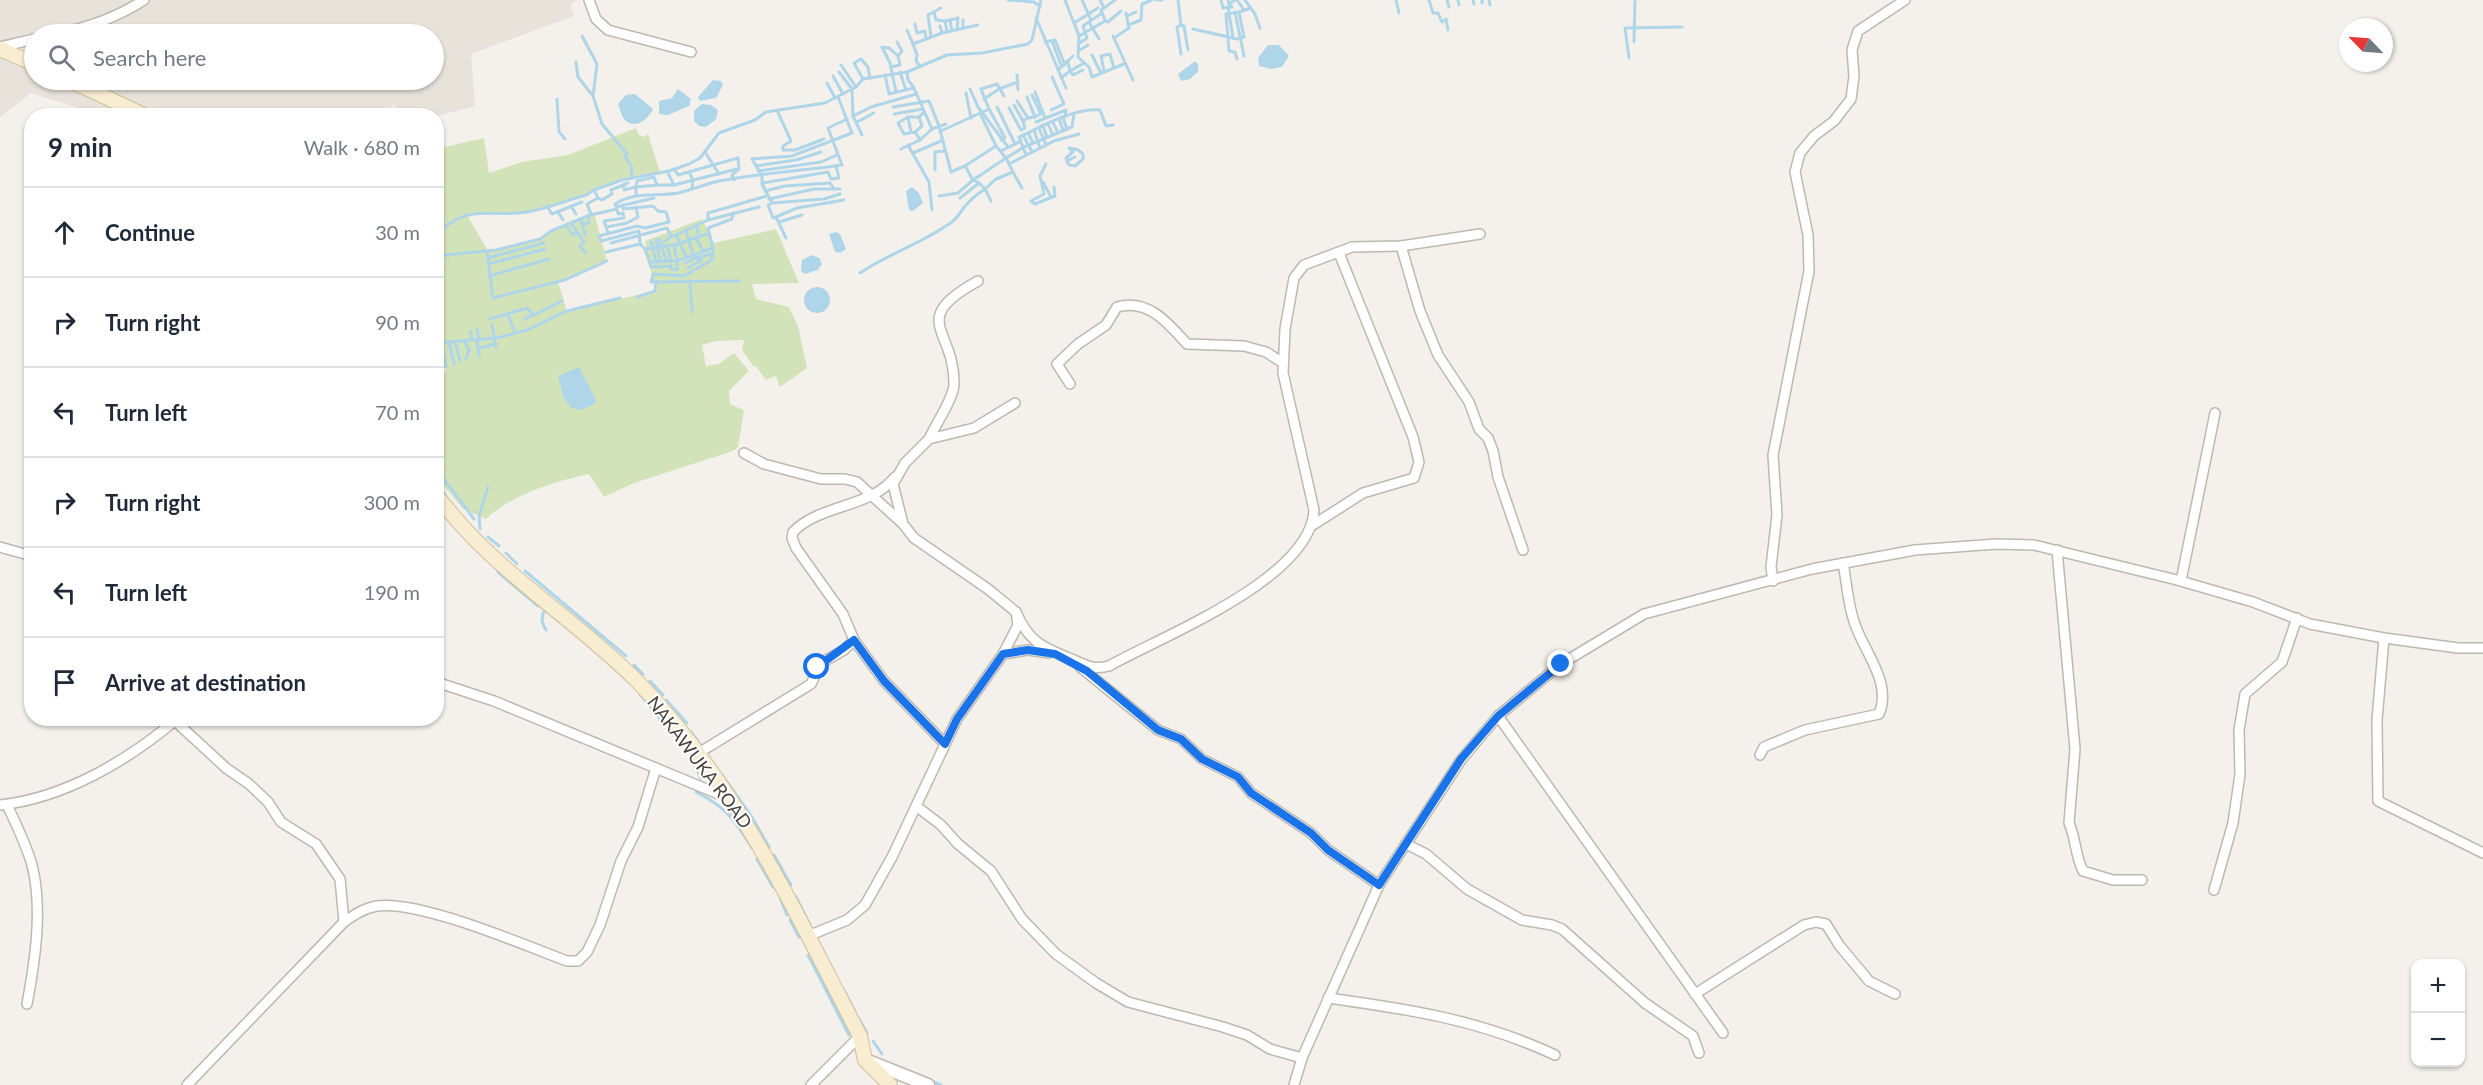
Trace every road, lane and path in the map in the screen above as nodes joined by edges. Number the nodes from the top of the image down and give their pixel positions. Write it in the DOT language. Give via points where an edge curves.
graph roads {
  1 [pos="144,0"];
  2 [pos="589,0"];
  3 [pos="1905,0"];
  4 [pos="99,24"];
  5 [pos="24,42"];
  6 [pos="0,48"];
  7 [pos="691,52"];
  8 [pos="24,59"];
  9 [pos="90,90"];
  10 [pos="129,108"];
  11 [pos="1480,234"];
  12 [pos="1401,246"];
  13 [pos="1339,253"];
  14 [pos="978,281"];
  15 [pos="1285,338"];
  16 [pos="1266,352"];
  17 [pos="1283,363"];
  18 [pos="1070,384"];
  19 [pos="1015,403"];
  20 [pos="2215,413"];
  21 [pos="929,439"];
  22 [pos="744,453"];
  23 [pos="895,477"];
  24 [pos="871,494"];
  25 [pos="444,503"];
  26 [pos="903,524"];
  27 [pos="1313,525"];
  28 [pos="0,547"];
  29 [pos="1523,550"];
  30 [pos="2057,550"];
  31 [pos="24,554"];
  32 [pos="1843,563"];
  33 [pos="1773,581"];
  34 [pos="2181,581"];
  35 [pos="1016,612"];
  36 [pos="2297,618"];
  37 [pos="2384,638"];
  38 [pos="854,640"];
  39 [pos="2483,648"];
  40 [pos="1003,654"];
  41 [pos="1055,654"];
  42 [pos="444,684"];
  43 [pos="1498,716"];
  44 [pos="167,726"];
  45 [pos="183,726"];
  46 [pos="945,744"];
  47 [pos="698,754"];
  48 [pos="1761,755"];
  49 [pos="656,768"];
  50 [pos="733,800"];
  51 [pos="3,805"];
  52 [pos="916,806"];
  53 [pos="1406,844"];
  54 [pos="2483,853"];
  55 [pos="2142,880"];
  56 [pos="1379,885"];
  57 [pos="2214,890"];
  58 [pos="344,922"];
  59 [pos="808,936"];
  60 [pos="1695,994"];
  61 [pos="1895,994"];
  62 [pos="1328,998"];
  63 [pos="27,1004"];
  64 [pos="1723,1033"];
  65 [pos="860,1036"];
  66 [pos="1699,1053"];
  67 [pos="1555,1055"];
  68 [pos="1302,1058"];
  69 [pos="865,1060"];
  70 [pos="814,1084"];
  71 [pos="187,1085"];
  72 [pos="890,1085"];
  73 [pos="928,1085"];
  74 [pos="1294,1085"];
  1 -- 4 [label="street"];
  2 -- 7 [label="street" via="596,19 608,30"];
  3 -- 33 [label="street" via="1858,31 1852,50 1851,99 1800,153 1795,172 1808,235 1809,271 1773,455 1777,515"];
  5 -- 6 [label="street"];
  6 -- 8 [label="main road"];
  9 -- 10 [label="main road"];
  11 -- 12 [label="street"];
  12 -- 13 [label="street" via="1352,247"];
  12 -- 29 [label="street" via="1438,355 1469,402 1479,429 1488,438"];
  13 -- 15 [label="street" via="1304,265 1294,278"];
  13 -- 27 [label="street" via="1413,437 1419,462 1414,478 1363,493"];
  14 -- 21 [label="street" via="954,294 939,315 938,329 951,357 954,387"];
  15 -- 16 [label="street" via="1280,346"];
  15 -- 17 [label="street"];
  16 -- 17 [label="street"];
  16 -- 18 [label="street" via="1232,344 1187,344 1151,309 1127,304 1117,306 1106,325 1057,364"];
  17 -- 27 [label="street" via="1314,510"];
  19 -- 21 [label="street" via="974,428"];
  20 -- 34 [label="street"];
  21 -- 23 [label="street"];
  22 -- 24 [label="street" via="764,464 821,479 857,482"];
  23 -- 24 [label="street" via="888,486"];
  23 -- 26 [label="street" via="894,496"];
  24 -- 26 [label="street"];
  24 -- 38 [label="street" via="812,520 797,529 792,538 843,614"];
  25 -- 47 [label="main road, NAKAWUKA ROAD" via="480,546 592,639 638,683"];
  26 -- 35 [label="street" via="914,538"];
  27 -- 41 [label="street" via="1261,584 1225,607 1109,666 1089,667"];
  28 -- 31 [label="street"];
  30 -- 32 [label="street" via="1996,544 1915,550"];
  30 -- 34 [label="street"];
  30 -- 55 [label="street" via="2075,741 2069,823 2074,833 2075,855 2083,871 2113,880"];
  32 -- 33 [label="street"];
  32 -- 48 [label="street" via="1856,627 1875,662 1882,706 1879,714 1805,730 1764,747"];
  33 -- 43 [label="street" via="1644,614 1561,664"];
  34 -- 36 [label="street"];
  35 -- 40 [label="street" via="1018,625"];
  35 -- 41 [label="street" via="1023,630"];
  36 -- 37 [label="street"];
  36 -- 57 [label="street" via="2282,662 2245,694 2238,730 2240,774 2233,823"];
  37 -- 39 [label="street"];
  37 -- 54 [label="street" via="2378,801"];
  38 -- 46 [label="street" via="884,681"];
  38 -- 47 [label="street" via="821,663 811,684"];
  40 -- 41 [label="street" via="1028,650"];
  40 -- 46 [label="street" via="957,719"];
  41 -- 56 [label="street" via="1087,671 1158,730 1181,739 1202,759 1238,777 1251,793"];
  42 -- 49 [label="street"];
  43 -- 53 [label="street" via="1461,759"];
  43 -- 60 [label="street"];
  44 -- 51 [label="street" via="93,775 44,796"];
  45 -- 58 [label="street" via="255,790 281,822 316,844 340,879"];
  46 -- 52 [label="street"];
  47 -- 50 [label="main road, NAKAWUKA ROAD"];
  49 -- 50 [label="street"];
  49 -- 58 [label="street" via="600,925 578,961 567,961 414,909 379,906"];
  50 -- 59 [label="main road, NAKAWUKA ROAD"];
  51 -- 63 [label="street" via="32,866 35,962"];
  52 -- 59 [label="street" via="858,912 847,921"];
  52 -- 68 [label="street" via="991,871 1022,919 1056,954 1096,983 1128,1002 1247,1035 1270,1049"];
  53 -- 56 [label="street"];
  53 -- 66 [label="street" via="1426,854 1467,888 1522,920 1562,929 1645,1003 1693,1036"];
  56 -- 62 [label="street"];
  58 -- 71 [label="street"];
  59 -- 65 [label="main road, NAKAWUKA ROAD"];
  60 -- 61 [label="street" via="1804,925 1816,922 1826,924 1869,981"];
  60 -- 64 [label="street"];
  62 -- 67 [label="street" via="1438,1014"];
  62 -- 68 [label="street"];
  65 -- 69 [label="main road, NAKAWUKA ROAD"];
  65 -- 70 [label="street"];
  68 -- 74 [label="street"];
  69 -- 72 [label="main road"];
  69 -- 73 [label="street"];
}
